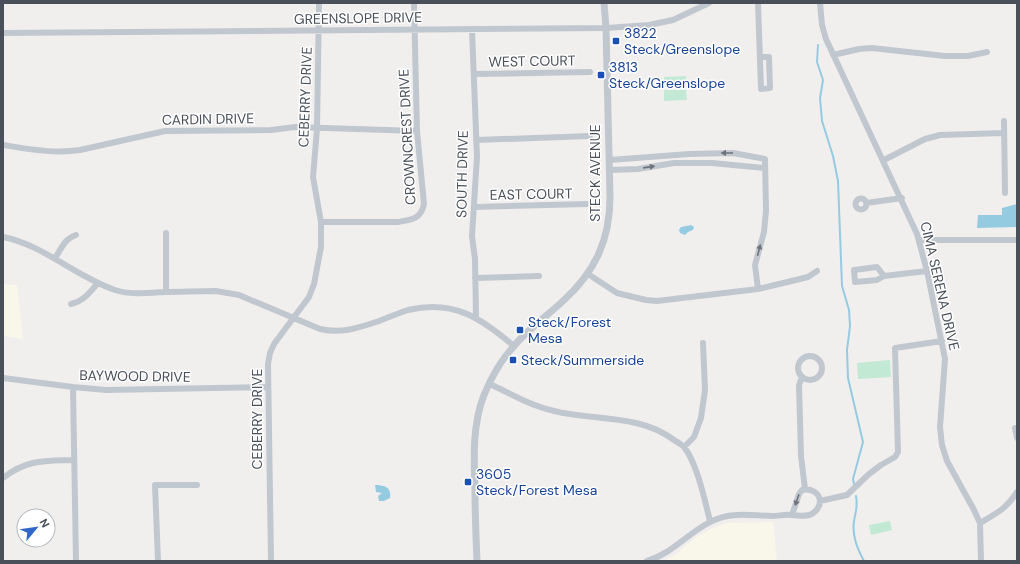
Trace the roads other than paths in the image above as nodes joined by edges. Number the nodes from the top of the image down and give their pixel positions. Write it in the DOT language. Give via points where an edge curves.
graph roads {
  1 [pos="320,3"];
  2 [pos="414,3"];
  3 [pos="604,3"];
  4 [pos="709,3"];
  5 [pos="758,3"];
  6 [pos="820,3"];
  7 [pos="606,28"];
  8 [pos="415,29"];
  9 [pos="472,30"];
  10 [pos="320,31"];
  11 [pos="3,33"];
  12 [pos="987,52"];
  13 [pos="833,55"];
  14 [pos="760,57"];
  15 [pos="590,72"];
  16 [pos="474,74"];
  17 [pos="1004,121"];
  18 [pos="317,129"];
  19 [pos="417,131"];
  20 [pos="1004,133"];
  21 [pos="590,136"];
  22 [pos="476,140"];
  23 [pos="3,145"];
  24 [pos="610,160"];
  25 [pos="884,160"];
  26 [pos="765,168"];
  27 [pos="610,170"];
  28 [pos="1004,193"];
  29 [pos="902,198"];
  30 [pos="866,203"];
  31 [pos="588,204"];
  32 [pos="474,207"];
  33 [pos="321,222"];
  34 [pos="166,233"];
  35 [pos="76,235"];
  36 [pos="3,237"];
  37 [pos="919,240"];
  38 [pos="1017,240"];
  39 [pos="55,258"];
  40 [pos="818,271"];
  41 [pos="927,271"];
  42 [pos="588,274"];
  43 [pos="539,276"];
  44 [pos="884,276"];
  45 [pos="475,278"];
  46 [pos="98,283"];
  47 [pos="758,288"];
  48 [pos="166,292"];
  49 [pos="71,304"];
  50 [pos="293,318"];
  51 [pos="476,318"];
  52 [pos="942,341"];
  53 [pos="703,343"];
  54 [pos="514,346"];
  55 [pos="802,377"];
  56 [pos="3,378"];
  57 [pos="490,384"];
  58 [pos="268,387"];
  59 [pos="73,388"];
  60 [pos="1015,428"];
  61 [pos="1017,438"];
  62 [pos="684,447"];
  63 [pos="74,460"];
  64 [pos="3,478"];
  65 [pos="196,485"];
  66 [pos="805,489"];
  67 [pos="1017,492"];
  68 [pos="822,501"];
  69 [pos="792,514"];
  70 [pos="710,521"];
  71 [pos="980,523"];
  72 [pos="76,561"];
  73 [pos="158,561"];
  74 [pos="271,561"];
  75 [pos="477,561"];
  76 [pos="647,561"];
  77 [pos="981,561"];
  1 -- 10 [label="street, CEBERRY DRIVE"];
  2 -- 8 [label="street, CROWNCREST DRIVE"];
  3 -- 7 [label="street, STECK AVENUE"];
  4 -- 7 [label="street, GREENSLOPE DRIVE" via="673,20"];
  5 -- 14 [label="street"];
  6 -- 13 [label="street, CIMA SERENA DRIVE" via="822,25"];
  7 -- 9 [label="street, GREENSLOPE DRIVE"];
  7 -- 24 [label="street, STECK AVENUE"];
  8 -- 9 [label="street, GREENSLOPE DRIVE"];
  8 -- 10 [label="street, GREENSLOPE DRIVE"];
  8 -- 19 [label="street, CROWNCREST DRIVE"];
  9 -- 16 [label="street, SOUTH DRIVE"];
  10 -- 11 [label="street, GREENSLOPE DRIVE"];
  10 -- 18 [label="street, CEBERRY DRIVE"];
  12 -- 13 [label="street" via="968,56 945,56 872,48"];
  13 -- 25 [label="street, CIMA SERENA DRIVE"];
  14 -- 14 [label="street" via="769,57 770,88 761,89"];
  15 -- 16 [label="street, WEST COURT"];
  16 -- 22 [label="street, SOUTH DRIVE"];
  17 -- 20 [label="street"];
  18 -- 19 [label="street, CARDIN DRIVE"];
  18 -- 23 [label="street, CARDIN DRIVE" via="295,127 270,130 165,131 67,152"];
  18 -- 33 [label="street, CEBERRY DRIVE" via="313,177"];
  19 -- 33 [label="street, CROWNCREST DRIVE" via="423,212 409,221"];
  20 -- 25 [label="street" via="940,134"];
  20 -- 28 [label="street"];
  21 -- 22 [label="street"];
  22 -- 32 [label="street, SOUTH DRIVE"];
  26 -- 24 [label="street, one-way" via="765,159 733,153"];
  24 -- 27 [label="street, STECK AVENUE"];
  25 -- 29 [label="street, CIMA SERENA DRIVE"];
  27 -- 26 [label="street, one-way" via="674,163 712,163"];
  47 -- 26 [label="street, one-way" via="755,265 764,232"];
  27 -- 42 [label="street, STECK AVENUE" via="610,212 606,237"];
  29 -- 30 [label="street"];
  29 -- 37 [label="street, CIMA SERENA DRIVE"];
  31 -- 32 [label="street, EAST COURT"];
  32 -- 45 [label="street, SOUTH DRIVE" via="472,236"];
  33 -- 50 [label="street, CEBERRY DRIVE" via="321,247 314,284 309,297"];
  34 -- 48 [label="street"];
  35 -- 39 [label="street" via="64,242"];
  36 -- 39 [label="street"];
  37 -- 38 [label="street"];
  37 -- 41 [label="street, CIMA SERENA DRIVE"];
  39 -- 46 [label="street"];
  40 -- 47 [label="street" via="808,277"];
  41 -- 44 [label="street"];
  41 -- 52 [label="street, CIMA SERENA DRIVE"];
  42 -- 47 [label="street" via="617,293 646,300 666,300"];
  42 -- 54 [label="street, STECK AVENUE" via="564,301"];
  43 -- 45 [label="street"];
  44 -- 44 [label="street" via="876,280 855,282 854,270 877,267"];
  45 -- 51 [label="street, SOUTH DRIVE"];
  46 -- 48 [label="street" via="130,293"];
  46 -- 49 [label="street" via="84,299"];
  48 -- 50 [label="street" via="227,292"];
  50 -- 51 [label="street" via="332,331 360,328 424,308 449,307"];
  50 -- 58 [label="street, CEBERRY DRIVE" via="270,353"];
  51 -- 54 [label="street"];
  52 -- 68 [label="street" via="895,348 898,452 847,495"];
  52 -- 71 [label="street, CIMA SERENA DRIVE" via="945,359 940,427 942,445 947,462"];
  53 -- 62 [label="street" via="705,390 701,418 694,437"];
  54 -- 57 [label="street, STECK AVENUE"];
  55 -- 66 [label="street" via="799,385 800,449"];
  56 -- 59 [label="street, BAYWOOD DRIVE"];
  57 -- 62 [label="street" via="539,408 641,424 663,433"];
  57 -- 75 [label="street, STECK AVENUE" via="480,408 475,434"];
  58 -- 59 [label="street, BAYWOOD DRIVE" via="106,390"];
  58 -- 74 [label="street, CEBERRY DRIVE"];
  59 -- 63 [label="street"];
  60 -- 61 [label="street"];
  62 -- 70 [label="street" via="697,475"];
  63 -- 64 [label="street" via="34,462"];
  63 -- 72 [label="street"];
  65 -- 73 [label="street" via="154,485"];
  66 -- 68 [label="street" via="814,491"];
  66 -- 69 [label="street, one-way" via="799,494"];
  67 -- 71 [label="street" via="1001,512"];
  68 -- 69 [label="street" via="810,515 797,517"];
  69 -- 70 [label="street" via="735,515"];
  70 -- 76 [label="street" via="672,549"];
  71 -- 77 [label="street, CIMA SERENA DRIVE"];
}
